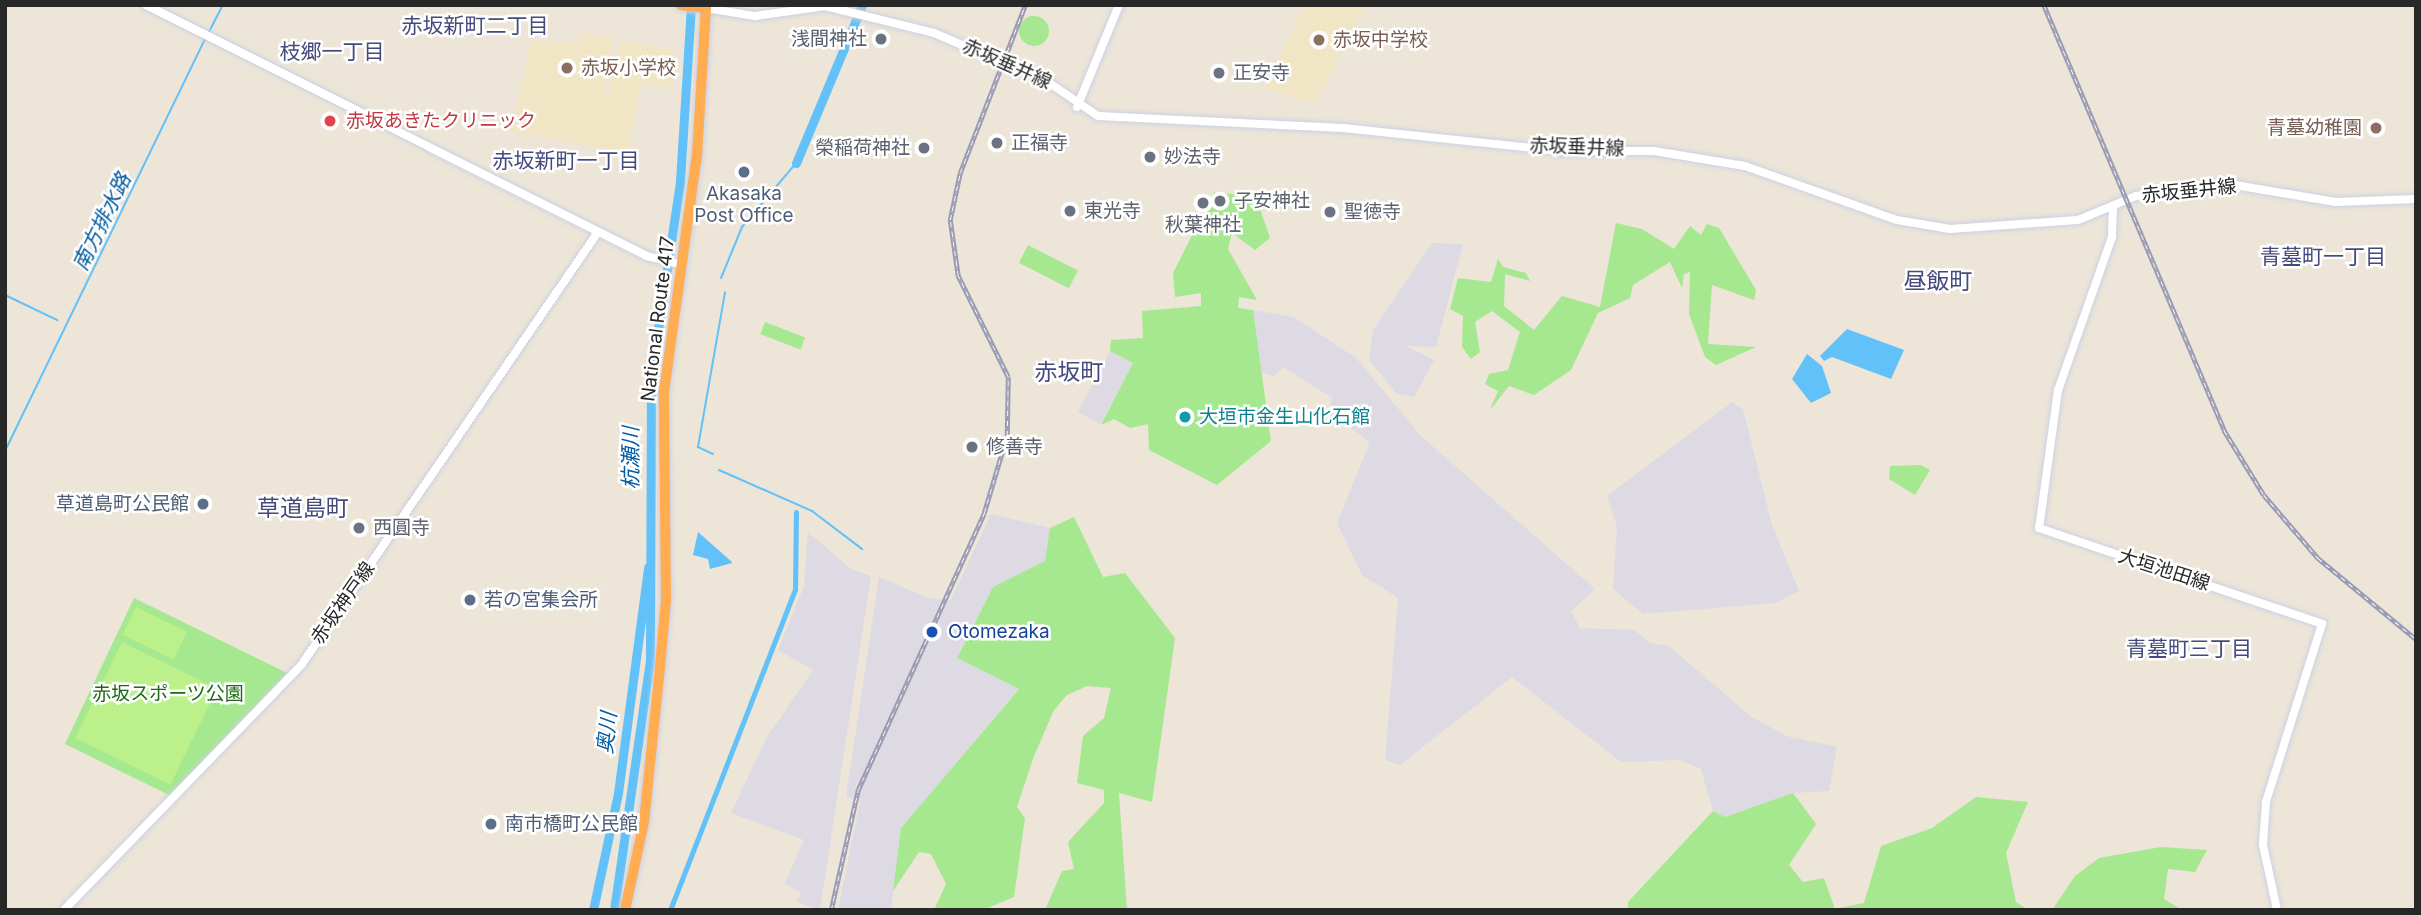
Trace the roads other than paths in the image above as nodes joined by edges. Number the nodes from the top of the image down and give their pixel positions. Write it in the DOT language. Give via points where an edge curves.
graph roads {
  1 [pos="146,5"];
  2 [pos="681,5"];
  3 [pos="1119,5"];
  4 [pos="706,8"];
  5 [pos="1077,107"];
  6 [pos="2416,199"];
  7 [pos="2113,206"];
  8 [pos="598,232"];
  9 [pos="680,264"];
  10 [pos="64,910"];
  11 [pos="625,910"];
  12 [pos="2277,910"];
  1 -- 8 [label="main road"];
  2 -- 4 [label="highway"];
  3 -- 5 [label="main road"];
  4 -- 5 [label="main road, 赤坂垂井線" via="755,16 805,6 860,13 934,33 1028,72 1059,88"];
  4 -- 9 [label="highway, National Route 417"];
  5 -- 7 [label="main road, 赤坂垂井線" via="1119,118 1343,128 1561,150 1654,151 1745,166 1885,216 1950,229 2042,226"];
  6 -- 7 [label="main road, 赤坂垂井線" via="2335,202 2229,184 2136,196"];
  7 -- 12 [label="main road, 大垣池田線" via="2112,237 2058,390 2039,528 2322,624 2266,802 2263,845"];
  8 -- 9 [label="main road" via="659,260"];
  8 -- 10 [label="main road, 赤坂神戸線" via="302,664"];
  9 -- 11 [label="highway, National Route 417" via="664,392 666,600 644,822"];
}
